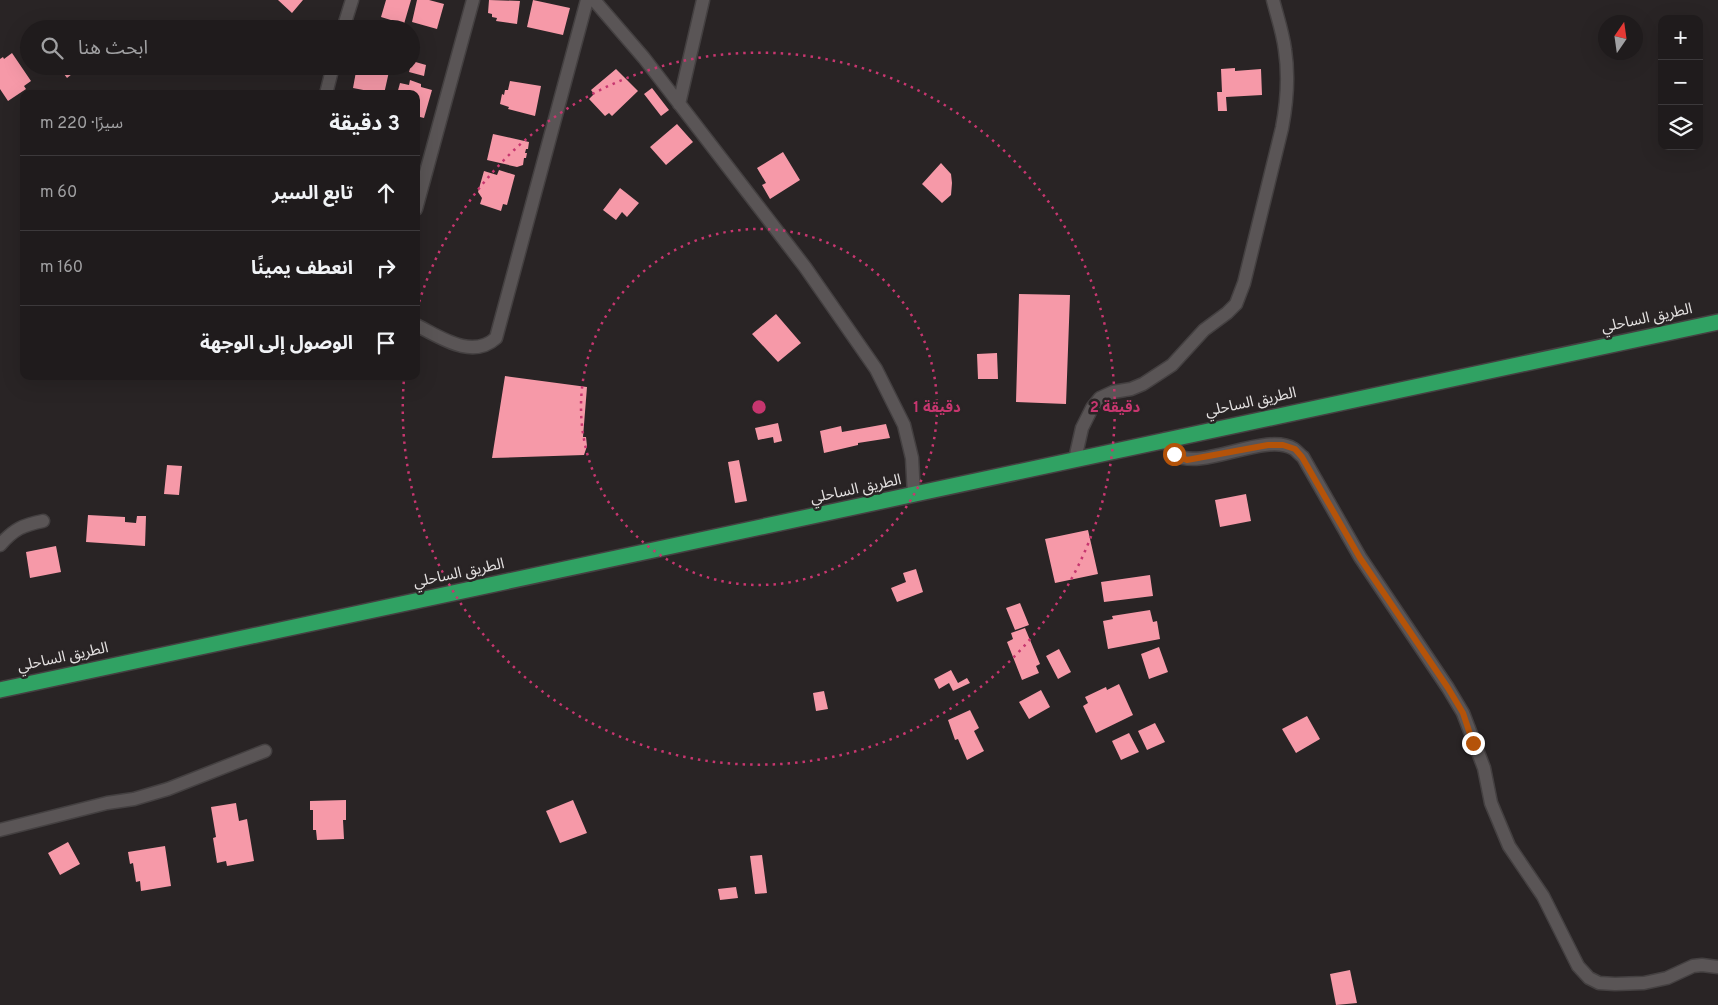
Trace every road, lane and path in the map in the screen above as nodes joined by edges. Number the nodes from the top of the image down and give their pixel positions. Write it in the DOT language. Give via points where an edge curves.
graph roads {
  1 [pos="352,0"];
  2 [pos="472,0"];
  3 [pos="587,0"];
  4 [pos="594,0"];
  5 [pos="703,0"];
  6 [pos="1273,0"];
  7 [pos="346,20"];
  8 [pos="330,75"];
  9 [pos="327,90"];
  10 [pos="679,104"];
  11 [pos="420,176"];
  12 [pos="1718,322"];
  13 [pos="420,327"];
  14 [pos="1165,439"];
  15 [pos="1075,459"];
  16 [pos="914,495"];
  17 [pos="43,521"];
  18 [pos="0,545"];
  19 [pos="0,690"];
  20 [pos="265,751"];
  21 [pos="0,830"];
  22 [pos="1718,967"];
  1 -- 7 [label="street"];
  2 -- 11 [label="street"];
  3 -- 13 [label="street" via="496,338 482,347 457,346"];
  4 -- 10 [label="street"];
  5 -- 10 [label="street"];
  6 -- 15 [label="street" via="1285,48 1286,105 1249,263 1236,304 1204,330 1172,365 1143,384 1100,398 1082,428"];
  8 -- 9 [label="street"];
  10 -- 16 [label="street" via="805,267 876,368 904,425 912,458"];
  12 -- 14 [label="highway, الطريق الساحلي"];
  14 -- 15 [label="highway, الطريق الساحلي"];
  14 -- 22 [label="street" via="1174,454 1187,460 1268,445 1295,449 1302,457 1360,558 1463,713 1484,768 1491,803 1509,846 1543,896 1578,966 1589,978 1615,984 1644,983 1693,966"];
  15 -- 16 [label="highway, الطريق الساحلي"];
  16 -- 19 [label="highway, الطريق الساحلي"];
  17 -- 18 [label="street" via="10,533"];
  20 -- 21 [label="street" via="168,789"];
}
